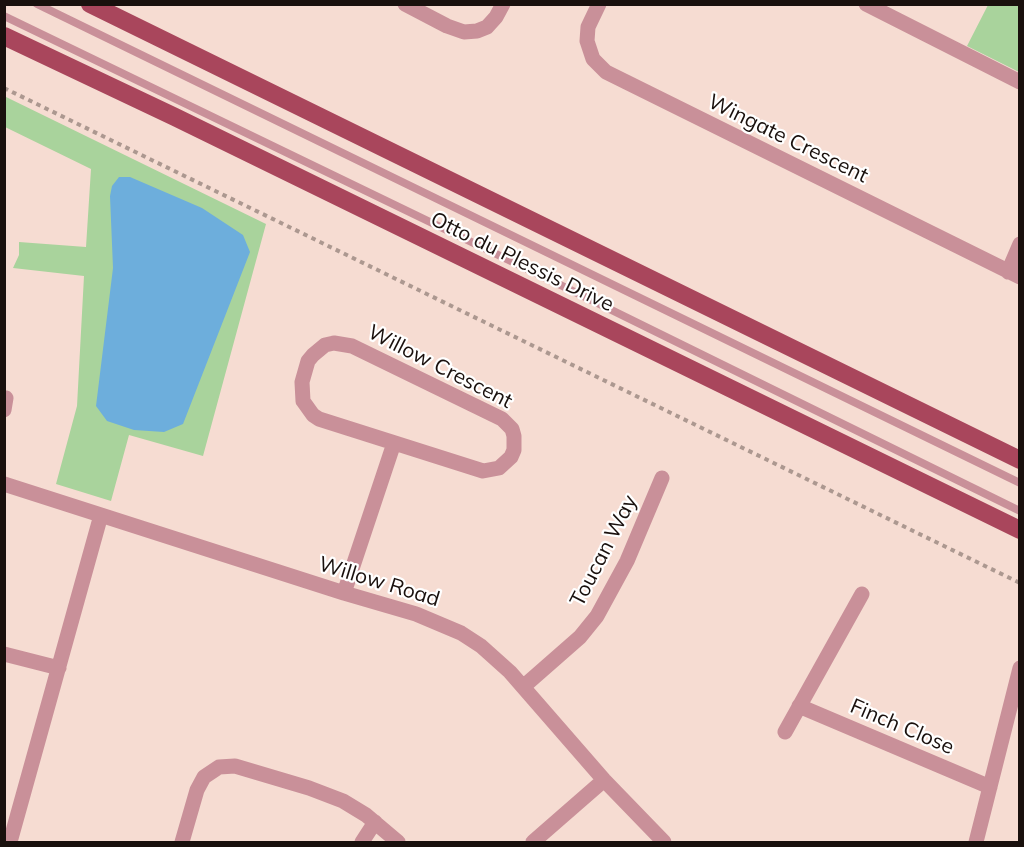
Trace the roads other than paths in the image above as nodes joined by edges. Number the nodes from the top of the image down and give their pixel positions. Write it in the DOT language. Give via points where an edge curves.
graph roads {
  1 [pos="37,4"];
  2 [pos="90,4"];
  3 [pos="405,4"];
  4 [pos="504,4"];
  5 [pos="599,4"];
  6 [pos="866,4"];
  7 [pos="4,15"];
  8 [pos="4,36"];
  9 [pos="1020,82"];
  10 [pos="1020,244"];
  11 [pos="1014,274"];
  12 [pos="394,443"];
  13 [pos="1020,460"];
  14 [pos="662,478"];
  15 [pos="1020,483"];
  16 [pos="4,484"];
  17 [pos="1020,511"];
  18 [pos="101,515"];
  19 [pos="1020,530"];
  20 [pos="344,594"];
  21 [pos="862,594"];
  22 [pos="4,654"];
  23 [pos="59,668"];
  24 [pos="1020,668"];
  25 [pos="523,687"];
  26 [pos="799,706"];
  27 [pos="785,732"];
  28 [pos="604,780"];
  29 [pos="990,787"];
  30 [pos="375,822"];
  31 [pos="10,832"];
  32 [pos="182,843"];
  33 [pos="362,843"];
  34 [pos="398,843"];
  35 [pos="533,843"];
  36 [pos="664,843"];
  37 [pos="976,843"];
  1 -- 15 [label="lane"];
  2 -- 13 [label="main road, Otto du Plessis Drive"];
  3 -- 4 [label="street" via="464,32 487,27"];
  5 -- 11 [label="street, Wingate Crescent" via="588,27 587,41 593,59 606,72"];
  6 -- 9 [label="street"];
  7 -- 17 [label="lane"];
  8 -- 19 [label="main road, Otto du Plessis Drive"];
  10 -- 11 [label="street"];
  12 -- 12 [label="street, Willow Crescent" via="327,423 307,409 302,382 308,361 318,349 334,343 352,346 502,419 512,429 515,443 506,464 483,471"];
  12 -- 20 [label="street"];
  14 -- 25 [label="street, Toucan Way" via="627,561 597,616"];
  16 -- 18 [label="street, Willow Road"];
  18 -- 20 [label="street, Willow Road"];
  18 -- 23 [label="street"];
  20 -- 25 [label="street, Willow Road" via="417,614 461,633 496,658"];
  21 -- 26 [label="street"];
  22 -- 23 [label="street"];
  23 -- 31 [label="street"];
  24 -- 29 [label="street"];
  25 -- 28 [label="street, Willow Road"];
  26 -- 27 [label="street"];
  26 -- 29 [label="street, Finch Close"];
  28 -- 35 [label="street"];
  28 -- 36 [label="street, Willow Road"];
  29 -- 37 [label="street"];
  30 -- 32 [label="street" via="343,801 309,788 225,766 212,770 201,781"];
  30 -- 33 [label="street"];
  30 -- 34 [label="street"];
}
